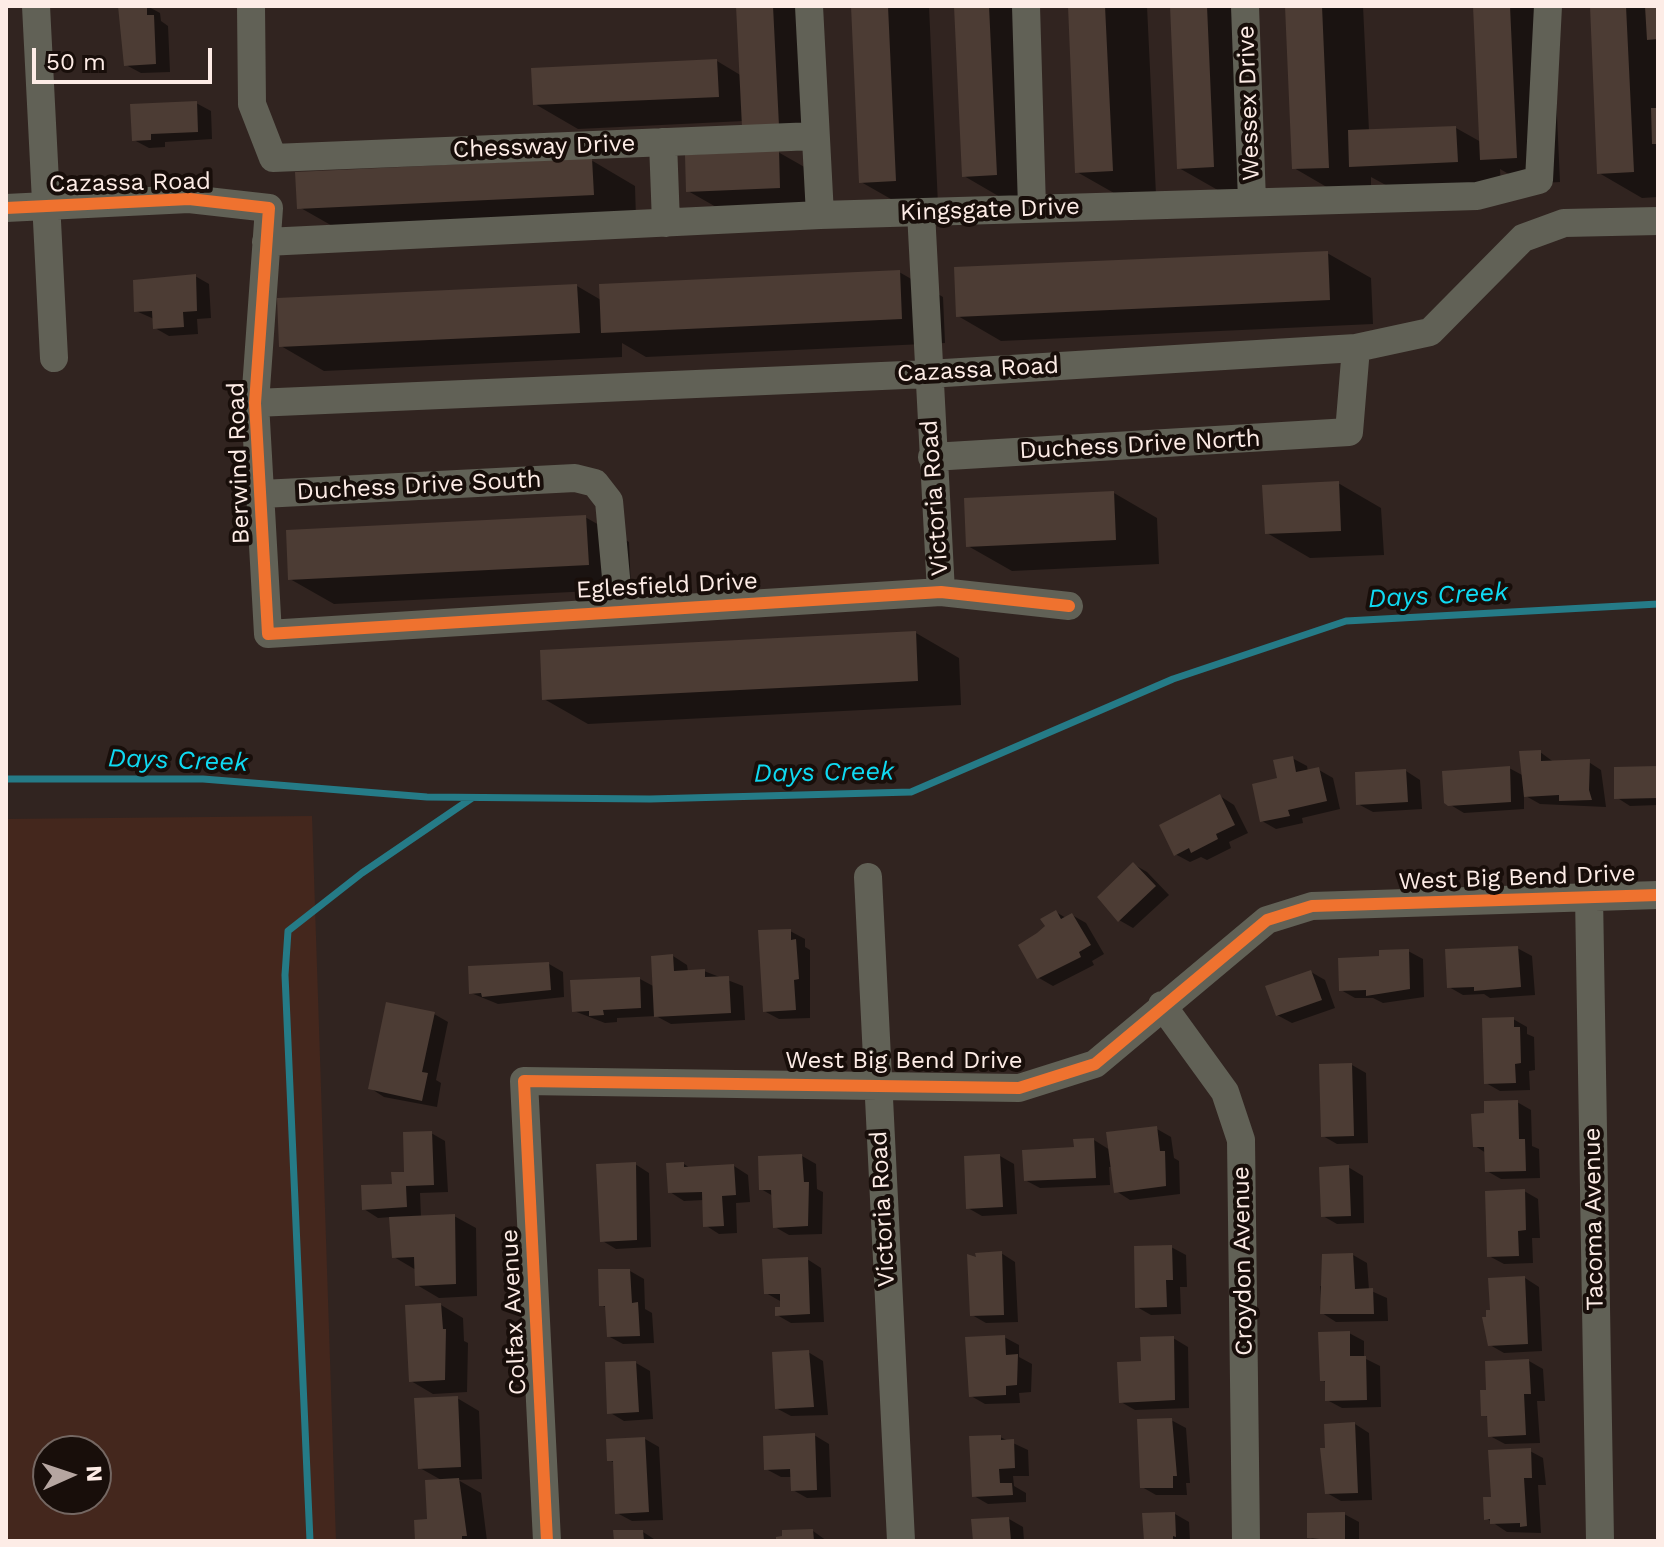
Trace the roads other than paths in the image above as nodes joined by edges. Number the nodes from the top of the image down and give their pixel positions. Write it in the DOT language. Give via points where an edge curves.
graph roads {
  1 [pos="36,6"];
  2 [pos="251,6"];
  3 [pos="809,6"];
  4 [pos="1026,6"];
  5 [pos="1245,6"];
  6 [pos="1548,6"];
  7 [pos="815,136"];
  8 [pos="663,142"];
  9 [pos="1252,201"];
  10 [pos="47,206"];
  11 [pos="6,208"];
  12 [pos="1032,208"];
  13 [pos="921,212"];
  14 [pos="820,215"];
  15 [pos="1658,221"];
  16 [pos="666,223"];
  17 [pos="266,242"];
  18 [pos="1356,348"];
  19 [pos="54,358"];
  20 [pos="928,374"];
  21 [pos="255,403"];
  22 [pos="932,457"];
  23 [pos="262,494"];
  24 [pos="941,592"];
  25 [pos="1069,606"];
  26 [pos="619,610"];
  27 [pos="268,634"];
  28 [pos="868,877"];
  29 [pos="1658,895"];
  30 [pos="1589,896"];
  31 [pos="1162,1005"];
  32 [pos="524,1081"];
  33 [pos="876,1085"];
  34 [pos="547,1541"];
  35 [pos="901,1541"];
  36 [pos="1246,1541"];
  37 [pos="1600,1541"];
  1 -- 10 [label="street"];
  2 -- 8 [label="street, Chessway Drive" via="252,104 273,158"];
  3 -- 7 [label="street"];
  4 -- 12 [label="street"];
  5 -- 9 [label="street, Wessex Drive"];
  6 -- 9 [label="street, Kingsgate Drive" via="1539,180 1477,196"];
  7 -- 8 [label="street, Chessway Drive"];
  7 -- 14 [label="street"];
  8 -- 16 [label="street"];
  9 -- 12 [label="street, Kingsgate Drive"];
  10 -- 11 [label="street, Cazassa Road"];
  10 -- 17 [label="street, Cazassa Road" via="189,199 269,208"];
  10 -- 19 [label="street"];
  12 -- 13 [label="street, Kingsgate Drive"];
  13 -- 14 [label="street, Kingsgate Drive"];
  13 -- 20 [label="street, Victoria Road"];
  14 -- 16 [label="street, Kingsgate Drive"];
  15 -- 18 [label="street, Cazassa Road" via="1564,223 1523,238 1430,332"];
  16 -- 17 [label="street, Kingsgate Drive"];
  17 -- 21 [label="street, Berwind Road"];
  18 -- 20 [label="street, Cazassa Road"];
  18 -- 22 [label="street, Duchess Drive North" via="1349,432"];
  20 -- 21 [label="street, Cazassa Road"];
  20 -- 22 [label="street, Victoria Road"];
  21 -- 23 [label="street, Berwind Road"];
  22 -- 24 [label="street, Victoria Road"];
  23 -- 26 [label="street, Duchess Drive South" via="575,478 595,483 609,501"];
  23 -- 27 [label="street, Berwind Road"];
  24 -- 25 [label="street, Eglesfield Drive"];
  24 -- 26 [label="street, Eglesfield Drive"];
  26 -- 27 [label="street, Eglesfield Drive"];
  28 -- 33 [label="street, Victoria Road"];
  29 -- 30 [label="street, West Big Bend Drive"];
  30 -- 31 [label="street, West Big Bend Drive" via="1312,906 1267,920"];
  30 -- 37 [label="street, Tacoma Avenue"];
  31 -- 33 [label="street, West Big Bend Drive" via="1095,1064 1019,1088"];
  31 -- 36 [label="street, Croydon Avenue" via="1225,1092 1241,1140"];
  32 -- 33 [label="street, West Big Bend Drive"];
  32 -- 34 [label="street, Colfax Avenue"];
  33 -- 35 [label="street, Victoria Road"];
}
